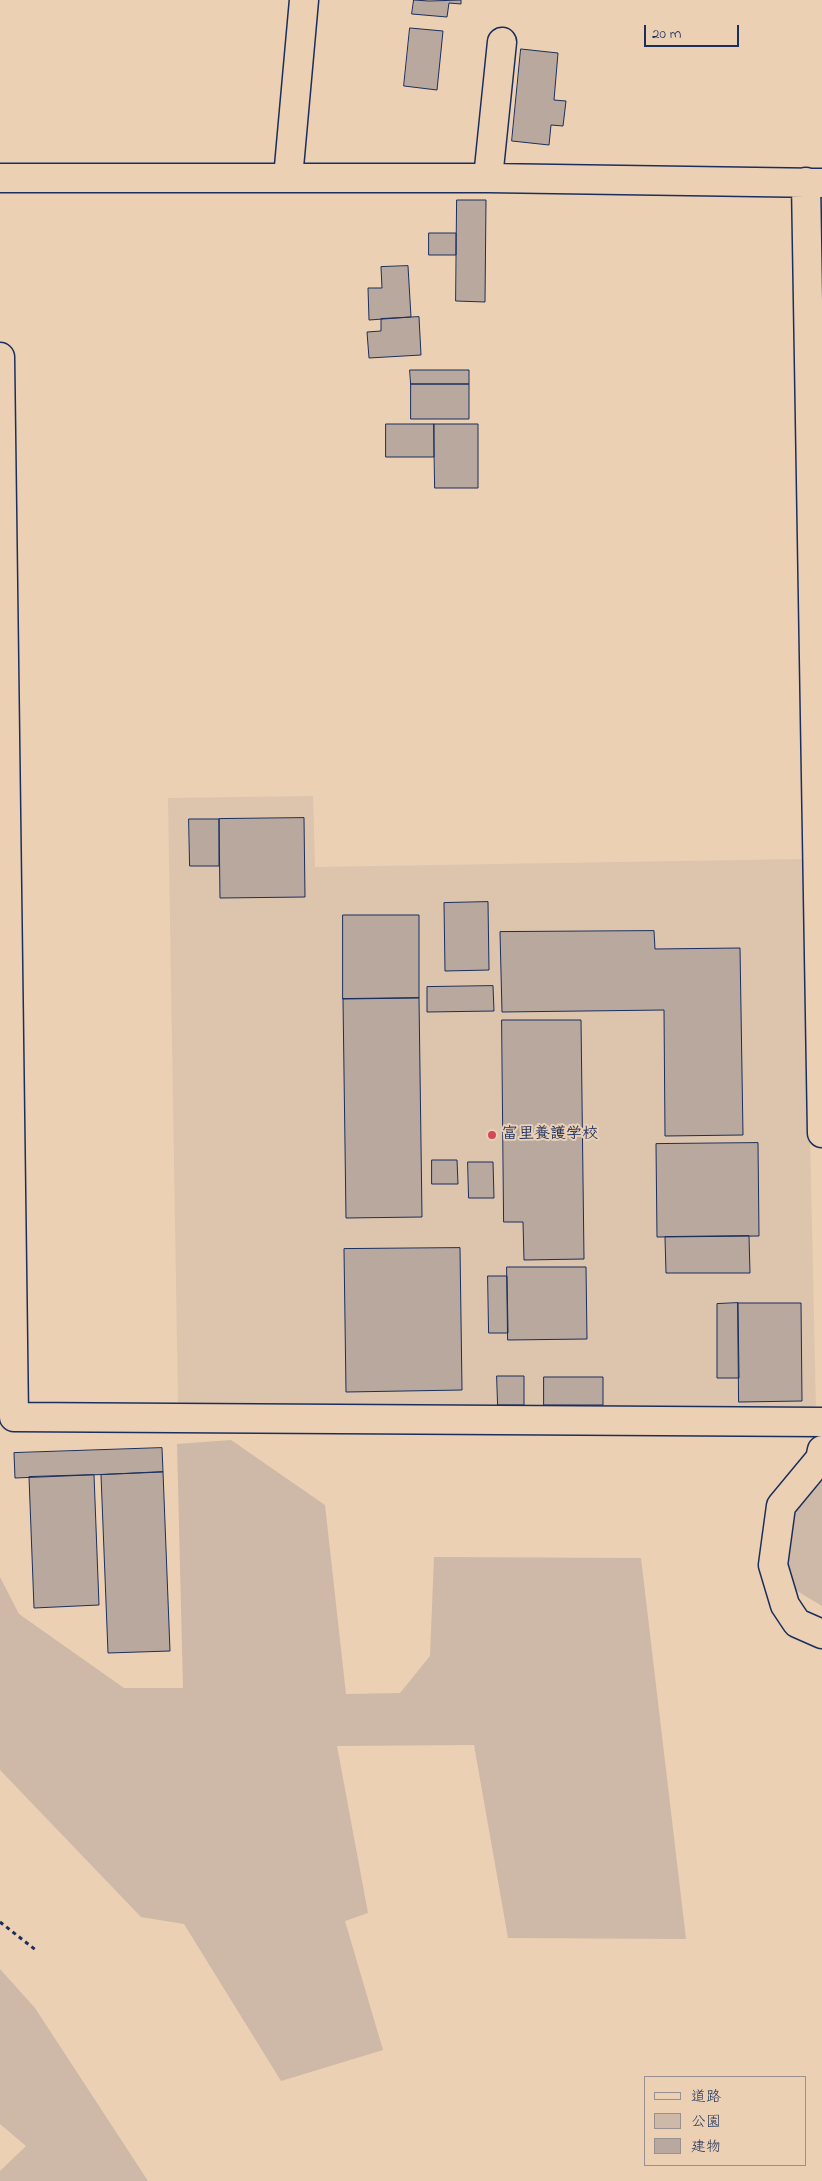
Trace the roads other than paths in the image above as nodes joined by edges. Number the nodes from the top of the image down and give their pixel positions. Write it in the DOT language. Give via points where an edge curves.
graph roads {
  1 [pos="304,0"];
  2 [pos="502,42"];
  3 [pos="0,178"];
  4 [pos="288,178"];
  5 [pos="488,178"];
  6 [pos="814,182"];
  7 [pos="0,357"];
  8 [pos="822,1133"];
  9 [pos="822,1422"];
  10 [pos="822,1450"];
  11 [pos="822,1634"];
  1 -- 4 [label="street"];
  2 -- 5 [label="street"];
  3 -- 4 [label="street"];
  4 -- 5 [label="street"];
  5 -- 6 [label="street"];
  6 -- 8 [label="street"];
  7 -- 9 [label="street" via="14,1417"];
  10 -- 11 [label="street" via="820,1459 781,1506 773,1565 785,1604 793,1617 798,1623"];
}
